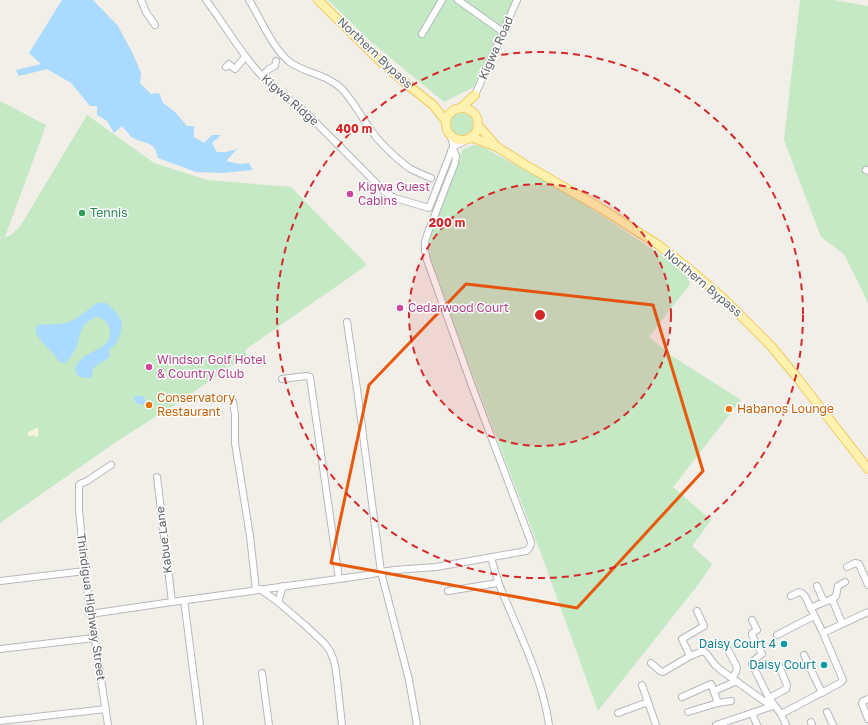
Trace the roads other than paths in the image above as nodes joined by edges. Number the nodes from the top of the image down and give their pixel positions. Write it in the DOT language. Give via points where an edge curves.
graph roads {
  1 [pos="141,0"];
  2 [pos="206,0"];
  3 [pos="249,0"];
  4 [pos="318,0"];
  5 [pos="442,0"];
  6 [pos="458,0"];
  7 [pos="517,0"];
  8 [pos="155,25"];
  9 [pos="502,32"];
  10 [pos="422,34"];
  11 [pos="282,55"];
  12 [pos="245,57"];
  13 [pos="226,67"];
  14 [pos="262,76"];
  15 [pos="475,95"];
  16 [pos="433,104"];
  17 [pos="462,107"];
  18 [pos="452,111"];
  19 [pos="474,113"];
  20 [pos="446,120"];
  21 [pos="478,125"];
  22 [pos="450,134"];
  23 [pos="470,138"];
  24 [pos="496,147"];
  25 [pos="452,149"];
  26 [pos="431,178"];
  27 [pos="347,322"];
  28 [pos="282,379"];
  29 [pos="233,402"];
  30 [pos="111,465"];
  31 [pos="868,469"];
  32 [pos="157,477"];
  33 [pos="491,557"];
  34 [pos="847,567"];
  35 [pos="85,571"];
  36 [pos="381,572"];
  37 [pos="339,579"];
  38 [pos="0,580"];
  39 [pos="845,582"];
  40 [pos="498,583"];
  41 [pos="868,585"];
  42 [pos="283,586"];
  43 [pos="817,586"];
  44 [pos="258,590"];
  45 [pos="448,591"];
  46 [pos="791,596"];
  47 [pos="832,599"];
  48 [pos="184,600"];
  49 [pos="172,602"];
  50 [pos="278,602"];
  51 [pos="824,602"];
  52 [pos="810,608"];
  53 [pos="697,610"];
  54 [pos="868,612"];
  55 [pos="90,614"];
  56 [pos="814,616"];
  57 [pos="752,620"];
  58 [pos="842,623"];
  59 [pos="823,633"];
  60 [pos="778,635"];
  61 [pos="94,638"];
  62 [pos="725,644"];
  63 [pos="0,650"];
  64 [pos="690,656"];
  65 [pos="804,656"];
  66 [pos="651,663"];
  67 [pos="779,666"];
  68 [pos="262,673"];
  69 [pos="734,679"];
  70 [pos="642,685"];
  71 [pos="714,691"];
  72 [pos="822,692"];
  73 [pos="682,697"];
  74 [pos="769,698"];
  75 [pos="868,699"];
  76 [pos="731,701"];
  77 [pos="648,702"];
  78 [pos="718,703"];
  79 [pos="773,706"];
  80 [pos="106,709"];
  81 [pos="688,712"];
  82 [pos="827,712"];
  83 [pos="618,713"];
  84 [pos="752,713"];
  85 [pos="781,714"];
  86 [pos="868,718"];
  87 [pos="0,721"];
  88 [pos="108,725"];
  89 [pos="200,725"];
  90 [pos="269,725"];
  91 [pos="342,725"];
  92 [pos="417,725"];
  93 [pos="549,725"];
  94 [pos="656,725"];
  95 [pos="716,725"];
  96 [pos="757,725"];
  97 [pos="786,725"];
  98 [pos="833,725"];
  1 -- 8 [label="street"];
  2 -- 12 [label="street, Kigwa Ridge"];
  3 -- 11 [label="street"];
  4 -- 16 [label="main road, Northern Bypass" via="380,61"];
  5 -- 10 [label="street"];
  6 -- 9 [label="street"];
  7 -- 9 [label="street, Kigwa Road"];
  9 -- 15 [label="street, Kigwa Road"];
  11 -- 14 [label="street" via="275,66"];
  11 -- 26 [label="street" via="300,68 336,84 385,146 410,168"];
  12 -- 13 [label="street" via="235,69 229,64"];
  12 -- 14 [label="street, Kigwa Ridge"];
  14 -- 25 [label="street, Kigwa Ridge" via="316,123 386,193 395,198 429,208"];
  15 -- 17 [label="main road"];
  15 -- 19 [label="main road"];
  16 -- 18 [label="main road"];
  16 -- 20 [label="main road"];
  17 -- 18 [label="main road"];
  17 -- 19 [label="main road"];
  18 -- 20 [label="main road"];
  19 -- 21 [label="main road" via="478,118"];
  20 -- 22 [label="main road" via="446,129"];
  21 -- 23 [label="main road"];
  21 -- 24 [label="main road"];
  22 -- 23 [label="main road" via="460,140"];
  22 -- 25 [label="street"];
  23 -- 24 [label="main road"];
  23 -- 25 [label="street"];
  24 -- 31 [label="main road, Northern Bypass" via="657,244 721,296 771,346"];
  25 -- 33 [label="street" via="456,153 455,163 427,235 425,251 472,386 531,542 526,551"];
  27 -- 36 [label="street"];
  28 -- 37 [label="street" via="310,377"];
  29 -- 44 [label="street" via="236,415 235,443"];
  30 -- 35 [label="street, Thindigua Highway Street" via="80,484 78,510"];
  32 -- 49 [label="street, Kabue Lane"];
  33 -- 36 [label="street"];
  33 -- 40 [label="street"];
  34 -- 41 [label="street" via="859,564"];
  35 -- 38 [label="street"];
  35 -- 55 [label="street, Thindigua Highway Street"];
  36 -- 37 [label="street"];
  36 -- 92 [label="street"];
  37 -- 42 [label="street"];
  39 -- 47 [label="street" via="838,586 836,596"];
  40 -- 45 [label="street"];
  40 -- 93 [label="street" via="537,677"];
  42 -- 44 [label="street"];
  42 -- 50 [label="street"];
  43 -- 51 [label="street"];
  44 -- 48 [label="street"];
  44 -- 50 [label="street"];
  46 -- 52 [label="street" via="802,593"];
  47 -- 51 [label="street"];
  47 -- 58 [label="street"];
  48 -- 49 [label="street"];
  48 -- 89 [label="street"];
  49 -- 55 [label="street"];
  50 -- 91 [label="street" via="317,636 330,651 336,671"];
  51 -- 52 [label="street"];
  52 -- 56 [label="street"];
  53 -- 64 [label="street" via="704,626 682,639"];
  54 -- 58 [label="street"];
  55 -- 61 [label="street, Thindigua Highway Street"];
  56 -- 59 [label="street"];
  56 -- 60 [label="street"];
  57 -- 74 [label="street" via="758,630 752,635 762,654 752,661 752,664"];
  58 -- 59 [label="street"];
  59 -- 72 [label="street" via="843,680"];
  61 -- 63 [label="street"];
  61 -- 80 [label="street, Thindigua Highway Street"];
  62 -- 69 [label="street" via="737,669"];
  64 -- 66 [label="street" via="661,672"];
  64 -- 69 [label="street" via="705,651 714,665"];
  65 -- 72 [label="street"];
  67 -- 74 [label="street" via="787,687"];
  68 -- 90 [label="street"];
  69 -- 71 [label="street"];
  69 -- 79 [label="street"];
  70 -- 77 [label="street"];
  71 -- 73 [label="street" via="710,684"];
  71 -- 78 [label="street"];
  72 -- 85 [label="street"];
  74 -- 79 [label="street"];
  75 -- 86 [label="street" via="862,704"];
  76 -- 78 [label="street"];
  77 -- 83 [label="street"];
  77 -- 94 [label="street"];
  78 -- 81 [label="street"];
  79 -- 84 [label="street"];
  79 -- 85 [label="street"];
  80 -- 87 [label="street"];
  80 -- 88 [label="street, Thindigua Highway Street"];
  82 -- 98 [label="street"];
  84 -- 95 [label="street"];
  84 -- 96 [label="street"];
  85 -- 97 [label="street"];
}
